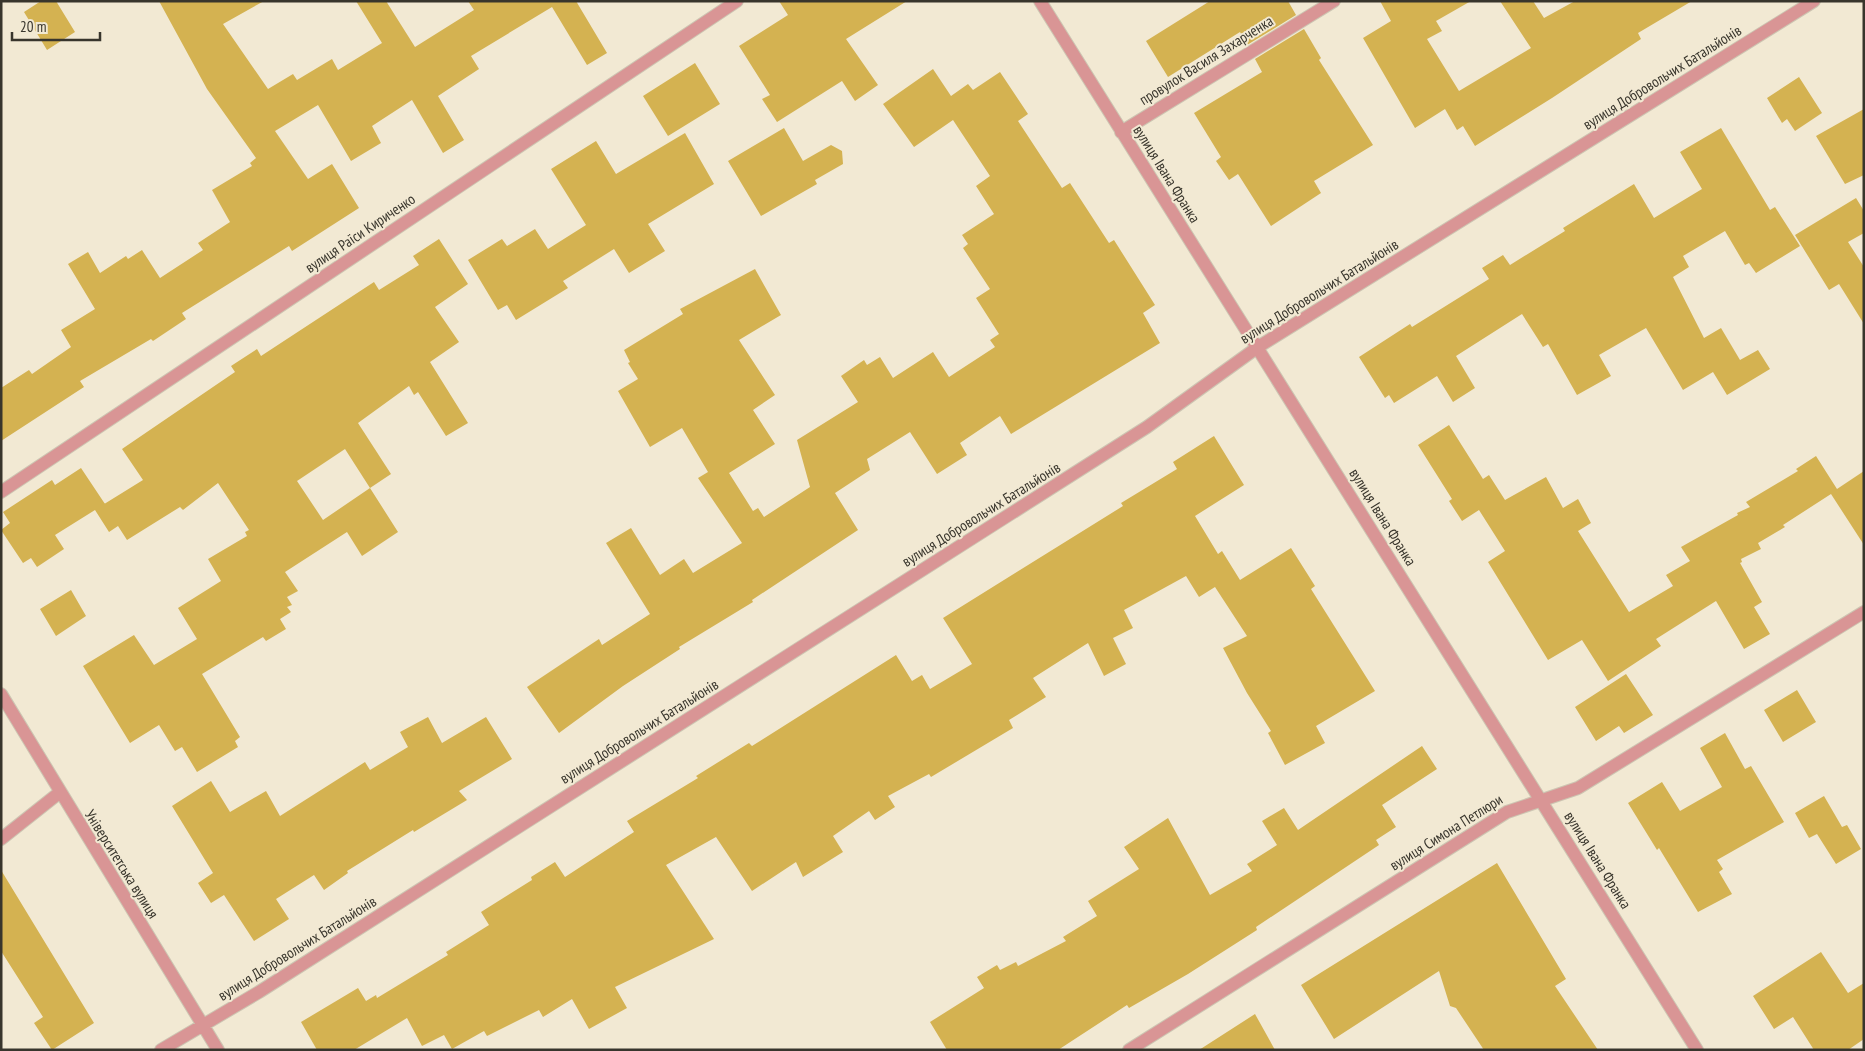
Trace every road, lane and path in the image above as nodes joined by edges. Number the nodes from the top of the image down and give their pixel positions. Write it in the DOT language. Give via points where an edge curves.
graph roads {
  1 [pos="737,1"];
  2 [pos="1040,1"];
  3 [pos="1334,1"];
  4 [pos="1814,1"];
  5 [pos="1121,132"];
  6 [pos="1258,347"];
  7 [pos="1,492"];
  8 [pos="1864,612"];
  9 [pos="1,694"];
  10 [pos="59,793"];
  11 [pos="1541,800"];
  12 [pos="1,839"];
  13 [pos="203,1025"];
  14 [pos="161,1050"];
  15 [pos="218,1050"];
  16 [pos="1129,1050"];
  17 [pos="1698,1050"];
  1 -- 7 [label="street, вулиця Раїси Кириченко"];
  2 -- 5 [label="street, вулиця Івана Франка"];
  3 -- 5 [label="street, провулок Василя Захарченка"];
  4 -- 6 [label="street, вулиця Добровольчих Батальйонів"];
  5 -- 6 [label="street, вулиця Івана Франка"];
  6 -- 11 [label="street, вулиця Івана Франка"];
  6 -- 13 [label="street, вулиця Добровольчих Батальйонів" via="1147,427"];
  8 -- 11 [label="street, вулиця Симона Петлюри" via="1578,788"];
  9 -- 10 [label="street, Університетська вулиця"];
  10 -- 12 [label="street"];
  10 -- 13 [label="street, Університетська вулиця"];
  11 -- 16 [label="street, вулиця Симона Петлюри" via="1507,812"];
  11 -- 17 [label="street, вулиця Івана Франка"];
  13 -- 14 [label="street, вулиця Добровольчих Батальйонів"];
  13 -- 15 [label="street, Університетська вулиця"];
}
